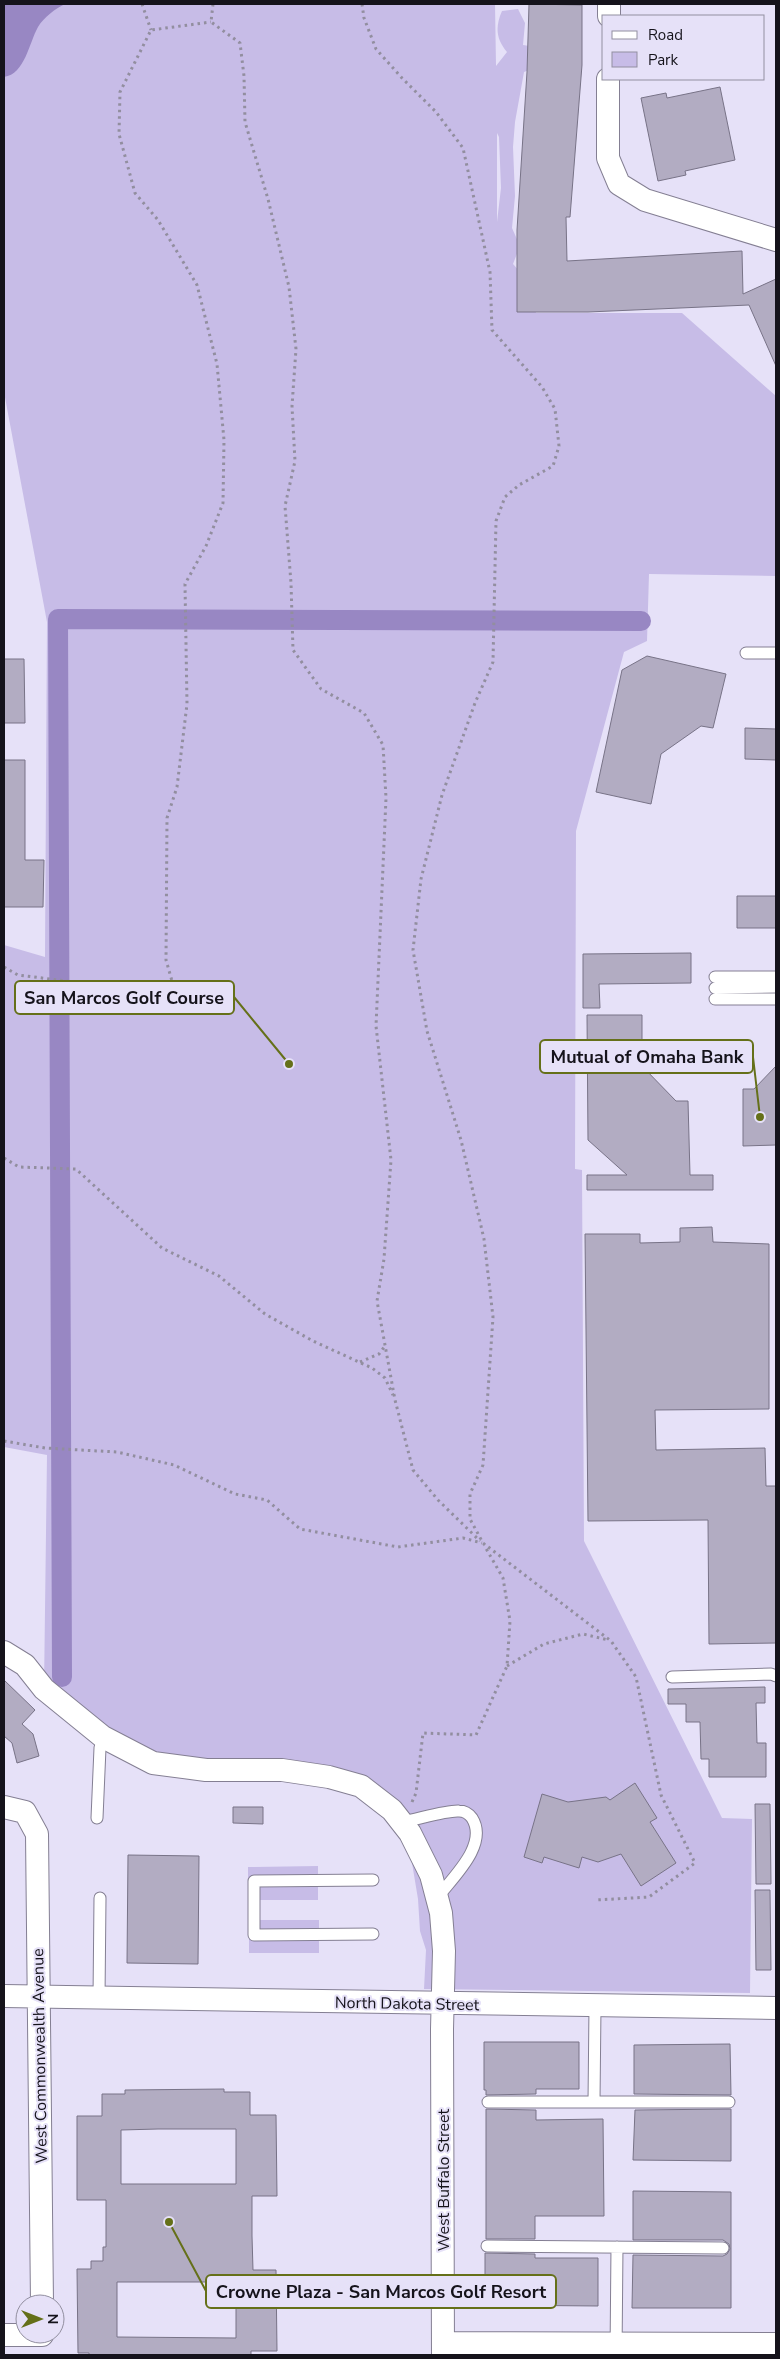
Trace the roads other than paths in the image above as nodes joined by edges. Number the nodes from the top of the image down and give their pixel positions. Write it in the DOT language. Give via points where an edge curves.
graph roads {
  1 [pos="608,80"];
  2 [pos="776,240"];
  3 [pos="746,653"];
  4 [pos="776,653"];
  5 [pos="776,977"];
  6 [pos="715,988"];
  7 [pos="776,988"];
  8 [pos="776,998"];
  9 [pos="4,1652"];
  10 [pos="776,1676"];
  11 [pos="672,1677"];
  12 [pos="103,1737"];
  13 [pos="14,1809"];
  14 [pos="97,1818"];
  15 [pos="402,1822"];
  16 [pos="373,1880"];
  17 [pos="100,1898"];
  18 [pos="437,1898"];
  19 [pos="373,1934"];
  20 [pos="4,1996"];
  21 [pos="38,1997"];
  22 [pos="99,1998"];
  23 [pos="443,2004"];
  24 [pos="595,2006"];
  25 [pos="776,2008"];
  26 [pos="488,2102"];
  27 [pos="594,2102"];
  28 [pos="729,2102"];
  29 [pos="487,2246"];
  30 [pos="616,2247"];
  31 [pos="723,2248"];
  32 [pos="42,2294"];
  33 [pos="776,2344"];
  34 [pos="444,2349"];
  35 [pos="616,2349"];
  1 -- 2 [label="street" via="608,158 619,184 645,200"];
  3 -- 4 [label="lane"];
  5 -- 6 [label="lane"];
  6 -- 7 [label="lane"];
  6 -- 8 [label="lane"];
  9 -- 12 [label="street, West Buffalo Street" via="24,1665 44,1689"];
  10 -- 11 [label="lane"];
  12 -- 14 [label="lane"];
  12 -- 15 [label="street, West Buffalo Street" via="153,1763 206,1770 282,1770 361,1786"];
  13 -- 21 [label="street, West Commonwealth Avenue" via="36,1834"];
  15 -- 18 [label="street, West Buffalo Street" via="421,1852"];
  15 -- 18 [label="lane" via="459,1811 469,1814 475,1824 477,1838 471,1853"];
  16 -- 19 [label="lane" via="254,1882 254,1935"];
  17 -- 22 [label="lane"];
  18 -- 23 [label="street, West Buffalo Street" via="444,1951"];
  20 -- 21 [label="street, North Dakota Street"];
  21 -- 22 [label="street, North Dakota Street"];
  21 -- 32 [label="street, West Commonwealth Avenue"];
  22 -- 23 [label="street, North Dakota Street"];
  23 -- 24 [label="street, North Dakota Street"];
  23 -- 34 [label="street, West Buffalo Street"];
  24 -- 25 [label="street, North Dakota Street"];
  24 -- 27 [label="lane"];
  26 -- 27 [label="lane"];
  27 -- 28 [label="lane"];
  29 -- 30 [label="lane"];
  30 -- 31 [label="lane"];
  30 -- 35 [label="lane"];
  33 -- 35 [label="street"];
  34 -- 35 [label="street"];
}
